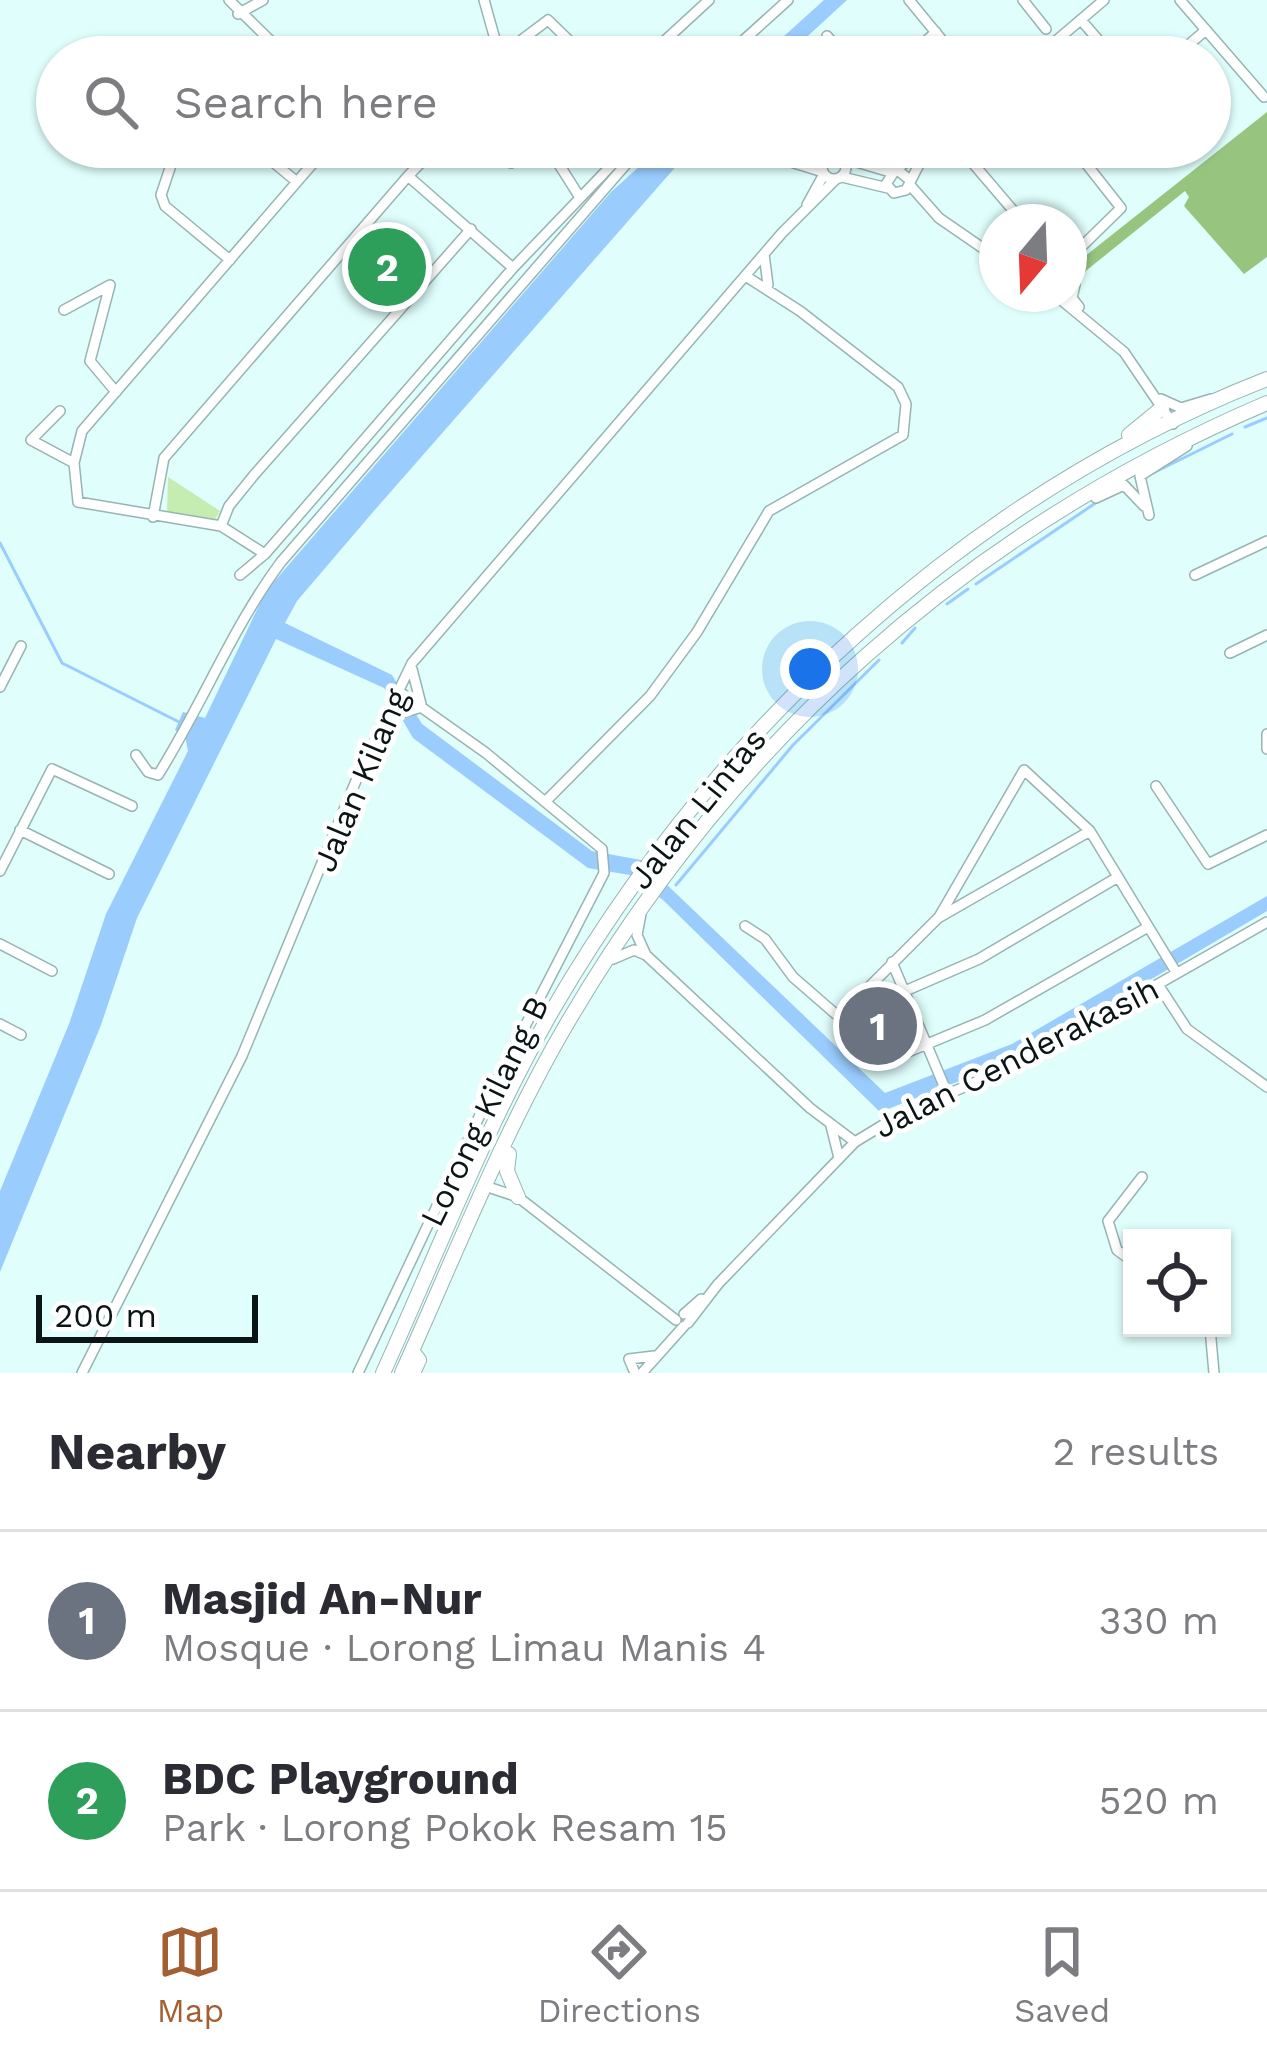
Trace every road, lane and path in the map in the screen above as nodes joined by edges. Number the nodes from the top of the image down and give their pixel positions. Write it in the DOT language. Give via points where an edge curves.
graph roads {
  1 [pos="229,0"];
  2 [pos="263,0"];
  3 [pos="484,0"];
  4 [pos="709,0"];
  5 [pos="788,0"];
  6 [pos="909,0"];
  7 [pos="1023,0"];
  8 [pos="1104,0"];
  9 [pos="1180,0"];
  10 [pos="238,14"];
  11 [pos="1081,20"];
  12 [pos="1046,29"];
  13 [pos="1206,30"];
  14 [pos="936,32"];
  15 [pos="263,36"];
  16 [pos="494,36"];
  17 [pos="527,36"];
  18 [pos="564,36"];
  19 [pos="670,36"];
  20 [pos="748,36"];
  21 [pos="932,36"];
  22 [pos="939,36"];
  23 [pos="1062,36"];
  24 [pos="1095,36"];
  25 [pos="1199,36"];
  26 [pos="1211,36"];
  27 [pos="1231,59"];
  28 [pos="1264,97"];
  29 [pos="170,168"];
  30 [pos="280,168"];
  31 [pos="309,168"];
  32 [pos="416,168"];
  33 [pos="561,168"];
  34 [pos="608,168"];
  35 [pos="623,168"];
  36 [pos="812,168"];
  37 [pos="825,168"];
  38 [pos="841,168"];
  39 [pos="885,168"];
  40 [pos="896,168"];
  41 [pos="917,168"];
  42 [pos="977,168"];
  43 [pos="1089,168"];
  44 [pos="893,170"];
  45 [pos="823,173"];
  46 [pos="408,176"];
  47 [pos="839,178"];
  48 [pos="297,182"];
  49 [pos="909,182"];
  50 [pos="893,191"];
  51 [pos="579,196"];
  52 [pos="1007,204"];
  53 [pos="805,210"];
  54 [pos="940,218"];
  55 [pos="471,229"];
  56 [pos="1087,241"];
  57 [pos="979,245"];
  58 [pos="764,254"];
  59 [pos="230,260"];
  60 [pos="513,268"];
  61 [pos="749,274"];
  62 [pos="768,288"];
  63 [pos="736,289"];
  64 [pos="64,310"];
  65 [pos="1079,312"];
  66 [pos="1085,312"];
  67 [pos="1096,324"];
  68 [pos="1267,380"];
  69 [pos="116,392"];
  70 [pos="1221,397"];
  71 [pos="1267,399"];
  72 [pos="1159,402"];
  73 [pos="60,411"];
  74 [pos="1173,424"];
  75 [pos="1192,436"];
  76 [pos="1098,461"];
  77 [pos="74,463"];
  78 [pos="1124,470"];
  79 [pos="1059,509"];
  80 [pos="1149,515"];
  81 [pos="153,517"];
  82 [pos="221,526"];
  83 [pos="1267,541"];
  84 [pos="969,547"];
  85 [pos="265,554"];
  86 [pos="240,575"];
  87 [pos="1195,575"];
  88 [pos="1267,635"];
  89 [pos="20,646"];
  90 [pos="1230,653"];
  91 [pos="412,663"];
  92 [pos="4,669"];
  93 [pos="0,687"];
  94 [pos="397,690"];
  95 [pos="424,710"];
  96 [pos="383,718"];
  97 [pos="1267,734"];
  98 [pos="1267,749"];
  99 [pos="136,754"];
  100 [pos="1156,786"];
  101 [pos="545,802"];
  102 [pos="132,806"];
  103 [pos="20,830"];
  104 [pos="1090,831"];
  105 [pos="1267,835"];
  106 [pos="0,871"];
  107 [pos="109,874"];
  108 [pos="1118,877"];
  109 [pos="652,893"];
  110 [pos="938,918"];
  111 [pos="1267,922"];
  112 [pos="745,926"];
  113 [pos="1148,927"];
  114 [pos="0,944"];
  115 [pos="646,956"];
  116 [pos="892,962"];
  117 [pos="604,966"];
  118 [pos="1175,970"];
  119 [pos="52,971"];
  120 [pos="1159,986"];
  121 [pos="905,991"];
  122 [pos="839,1017"];
  123 [pos="0,1024"];
  124 [pos="22,1035"];
  125 [pos="927,1044"];
  126 [pos="542,1071"];
  127 [pos="1267,1087"];
  128 [pos="946,1091"];
  129 [pos="504,1102"];
  130 [pos="831,1126"];
  131 [pos="512,1137"];
  132 [pos="855,1142"];
  133 [pos="839,1159"];
  134 [pos="1142,1177"];
  135 [pos="488,1187"];
  136 [pos="463,1194"];
  137 [pos="518,1197"];
  138 [pos="1123,1254"];
  139 [pos="682,1320"];
  140 [pos="1211,1337"];
  141 [pos="412,1351"];
  142 [pos="657,1353"];
  143 [pos="391,1355"];
  144 [pos="82,1373"];
  145 [pos="358,1373"];
  146 [pos="383,1373"];
  147 [pos="402,1373"];
  148 [pos="413,1373"];
  149 [pos="638,1373"];
  150 [pos="1214,1373"];
  1 -- 10 [label="street"];
  2 -- 10 [label="street"];
  3 -- 16 [label="street"];
  4 -- 19 [label="street"];
  5 -- 20 [label="street"];
  6 -- 14 [label="street"];
  7 -- 12 [label="street"];
  8 -- 11 [label="street"];
  9 -- 13 [label="street"];
  10 -- 15 [label="street"];
  11 -- 23 [label="street"];
  11 -- 24 [label="street"];
  13 -- 25 [label="street"];
  13 -- 26 [label="street"];
  14 -- 21 [label="street"];
  14 -- 22 [label="street"];
  17 -- 18 [label="street" via="548,20"];
  27 -- 28 [label="street"];
  29 -- 59 [label="street" via="164,206"];
  30 -- 48 [label="street"];
  31 -- 48 [label="street"];
  32 -- 46 [label="street"];
  33 -- 51 [label="street"];
  34 -- 51 [label="street"];
  35 -- 99 [label="street" via="281,562 154,777"];
  36 -- 45 [label="street"];
  37 -- 45 [label="street, Jalan Kilang"];
  38 -- 47 [label="street"];
  39 -- 44 [label="street"];
  40 -- 44 [label="street"];
  41 -- 49 [label="street"];
  42 -- 52 [label="street"];
  43 -- 56 [label="street" via="1120,208"];
  44 -- 49 [label="street"];
  44 -- 50 [label="street"];
  45 -- 47 [label="street"];
  45 -- 53 [label="street, Jalan Kilang"];
  46 -- 55 [label="street"];
  46 -- 81 [label="street" via="164,458"];
  47 -- 50 [label="street"];
  47 -- 53 [label="street, Jalan Kilang"];
  48 -- 59 [label="street"];
  49 -- 50 [label="street"];
  49 -- 54 [label="street"];
  50 -- 54 [label="street"];
  51 -- 60 [label="street"];
  53 -- 58 [label="street, Jalan Kilang"];
  54 -- 57 [label="street"];
  55 -- 60 [label="street"];
  55 -- 82 [label="street" via="242,490"];
  58 -- 61 [label="street, Jalan Kilang"];
  58 -- 62 [label="street"];
  59 -- 69 [label="street"];
  60 -- 85 [label="street"];
  61 -- 62 [label="street"];
  61 -- 63 [label="street, Jalan Kilang"];
  62 -- 63 [label="street"];
  62 -- 101 [label="street" via="902,392 905,422 893,445 769,511 650,696"];
  63 -- 91 [label="street, Jalan Kilang"];
  64 -- 69 [label="street" via="110,285 90,361"];
  65 -- 67 [label="street"];
  66 -- 67 [label="street"];
  67 -- 72 [label="street"];
  68 -- 70 [label="highway, Jalan Lintas"];
  69 -- 77 [label="street" via="82,431"];
  70 -- 72 [label="street" via="1181,408"];
  70 -- 74 [label="highway, Jalan Lintas"];
  71 -- 74 [label="highway" via="1183,433"];
  71 -- 75 [label="highway, Jalan Lintas"];
  72 -- 74 [label="street"];
  72 -- 76 [label="highway"];
  73 -- 77 [label="street" via="31,440"];
  74 -- 76 [label="highway, Jalan Lintas"];
  75 -- 78 [label="highway, Jalan Lintas"];
  75 -- 80 [label="street" via="1141,476"];
  76 -- 84 [label="highway, Jalan Lintas"];
  77 -- 81 [label="street" via="77,502"];
  78 -- 79 [label="highway, Jalan Lintas"];
  78 -- 79 [label="street" via="1144,506 1124,485"];
  78 -- 84 [label="highway" via="1105,467"];
  79 -- 109 [label="highway, Jalan Lintas" via="868,649 756,763"];
  81 -- 82 [label="street"];
  82 -- 85 [label="street"];
  83 -- 87 [label="street"];
  84 -- 129 [label="highway, Jalan Lintas" via="853,638 734,758 602,932"];
  85 -- 86 [label="street"];
  88 -- 90 [label="street"];
  89 -- 92 [label="street"];
  91 -- 94 [label="street, Jalan Kilang"];
  91 -- 95 [label="street"];
  92 -- 93 [label="street"];
  94 -- 95 [label="street"];
  94 -- 96 [label="street, Jalan Kilang"];
  95 -- 96 [label="street"];
  95 -- 101 [label="street"];
  96 -- 144 [label="street, Jalan Kilang" via="242,1056"];
  97 -- 98 [label="street"];
  100 -- 105 [label="street" via="1208,864"];
  101 -- 145 [label="street, Lorong Kilang B" via="602,849 604,873"];
  102 -- 103 [label="street" via="52,770"];
  103 -- 106 [label="street"];
  103 -- 107 [label="street"];
  104 -- 108 [label="street"];
  104 -- 110 [label="street"];
  104 -- 110 [label="street" via="1024,770"];
  108 -- 113 [label="street"];
  108 -- 121 [label="street"];
  109 -- 115 [label="street" via="637,932"];
  109 -- 117 [label="highway, Jalan Lintas"];
  110 -- 116 [label="street"];
  111 -- 118 [label="street, Jalan Cenderakasih"];
  112 -- 122 [label="street"];
  113 -- 118 [label="street"];
  113 -- 125 [label="street" via="985,1021"];
  114 -- 119 [label="street"];
  115 -- 117 [label="street" via="628,950"];
  115 -- 130 [label="street"];
  116 -- 121 [label="street"];
  116 -- 122 [label="street"];
  117 -- 126 [label="highway, Jalan Lintas"];
  118 -- 120 [label="street, Jalan Cenderakasih"];
  120 -- 127 [label="street" via="1187,1029"];
  120 -- 128 [label="street, Jalan Cenderakasih" via="1018,1064"];
  121 -- 125 [label="street"];
  122 -- 125 [label="street" via="885,1060"];
  123 -- 124 [label="street"];
  125 -- 128 [label="street"];
  126 -- 129 [label="highway" via="518,1100"];
  126 -- 131 [label="highway, Jalan Lintas"];
  128 -- 132 [label="street, Jalan Cenderakasih"];
  129 -- 136 [label="highway, Jalan Lintas"];
  130 -- 132 [label="street"];
  130 -- 133 [label="street"];
  131 -- 135 [label="highway, Jalan Lintas"];
  131 -- 137 [label="highway" via="508,1171"];
  132 -- 133 [label="street, Jalan Cenderakasih"];
  133 -- 139 [label="street, Jalan Cenderakasih"];
  134 -- 138 [label="street" via="1108,1221"];
  135 -- 136 [label="highway"];
  135 -- 137 [label="street"];
  135 -- 141 [label="highway, Jalan Lintas"];
  136 -- 143 [label="highway, Jalan Lintas"];
  137 -- 139 [label="street"];
  139 -- 142 [label="street, Jalan Cenderakasih"];
  140 -- 150 [label="street"];
  141 -- 143 [label="highway"];
  141 -- 147 [label="highway, Jalan Lintas"];
  141 -- 148 [label="highway" via="419,1360"];
  142 -- 149 [label="street"];
  142 -- 149 [label="street" via="629,1359"];
  143 -- 146 [label="highway, Jalan Lintas"];
}
